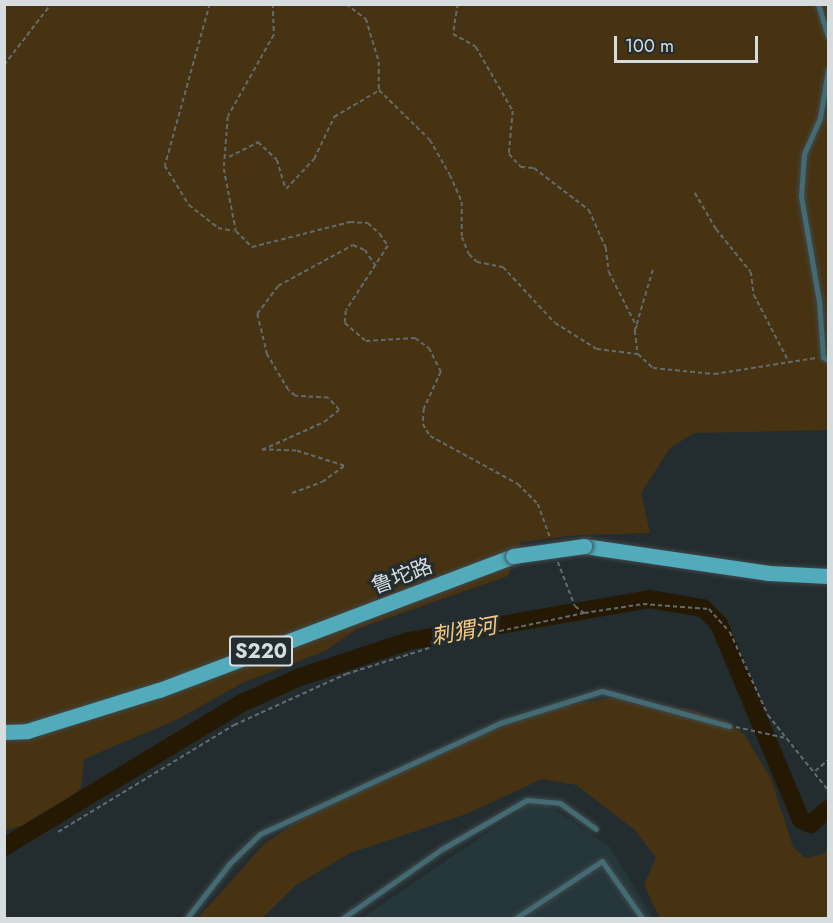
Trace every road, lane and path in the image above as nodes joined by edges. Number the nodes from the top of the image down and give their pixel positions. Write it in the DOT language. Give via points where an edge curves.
graph roads {
  1 [pos="51,4"];
  2 [pos="210,4"];
  3 [pos="273,4"];
  4 [pos="346,4"];
  5 [pos="458,4"];
  6 [pos="818,4"];
  7 [pos="828,37"];
  8 [pos="4,65"];
  9 [pos="828,70"];
  10 [pos="379,90"];
  11 [pos="229,158"];
  12 [pos="695,193"];
  13 [pos="236,232"];
  14 [pos="378,269"];
  15 [pos="653,270"];
  16 [pos="637,327"];
  17 [pos="638,354"];
  18 [pos="826,358"];
  19 [pos="790,363"];
  20 [pos="292,493"];
  21 [pos="553,546"];
  22 [pos="556,556"];
  23 [pos="828,576"];
  24 [pos="585,613"];
  25 [pos="729,726"];
  26 [pos="4,732"];
  27 [pos="787,739"];
  28 [pos="828,760"];
  29 [pos="814,771"];
  30 [pos="828,790"];
  31 [pos="596,829"];
  32 [pos="58,832"];
  33 [pos="187,918"];
  34 [pos="343,918"];
  35 [pos="516,918"];
  36 [pos="642,918"];
  1 -- 8 [label="path"];
  2 -- 13 [label="path" via="165,166 189,205 218,228"];
  3 -- 13 [label="path" via="274,35 228,117 224,169"];
  4 -- 10 [label="path" via="366,19 379,62"];
  5 -- 16 [label="path" via="453,34 476,47 513,111 509,154 521,167 534,168 589,210 606,248 609,273"];
  6 -- 7 [label="lane"];
  9 -- 18 [label="lane" via="820,118 804,154 801,196"];
  10 -- 11 [label="path" via="334,117 314,159 286,189 277,160 258,142"];
  10 -- 17 [label="path" via="430,140 462,202 462,237 477,262 503,267 555,323 597,349"];
  12 -- 19 [label="path" via="716,229 751,272 754,295"];
  13 -- 14 [label="path" via="252,247 350,222 368,223 388,246"];
  14 -- 20 [label="path" via="365,250 353,245 278,286 257,314 267,355 288,390 295,396 328,398 339,410 324,423 262,450 296,451 344,466 322,482"];
  14 -- 21 [label="path" via="346,311 345,323 366,341 415,338 429,348 441,372 424,409 423,424 430,436 518,484 538,504"];
  15 -- 16 [label="path"];
  16 -- 17 [label="path"];
  17 -- 19 [label="path" via="654,368 671,373 714,374"];
  18 -- 19 [label="path"];
  22 -- 24 [label="path" via="574,606"];
  23 -- 26 [label="main road, 鲁坨路 / S220, bridge" via="769,573 584,546 513,556 159,690 27,732"];
  24 -- 27 [label="path" via="643,604 709,609 730,632 768,715"];
  24 -- 32 [label="path" via="448,642 346,674 234,725"];
  25 -- 27 [label="path" via="762,729"];
  25 -- 33 [label="lane" via="602,691 500,723 260,834 230,863"];
  27 -- 29 [label="path"];
  28 -- 29 [label="path"];
  29 -- 30 [label="path"];
  31 -- 34 [label="lane" via="560,803 527,800 442,849"];
  35 -- 36 [label="lane" via="602,861"];
}
